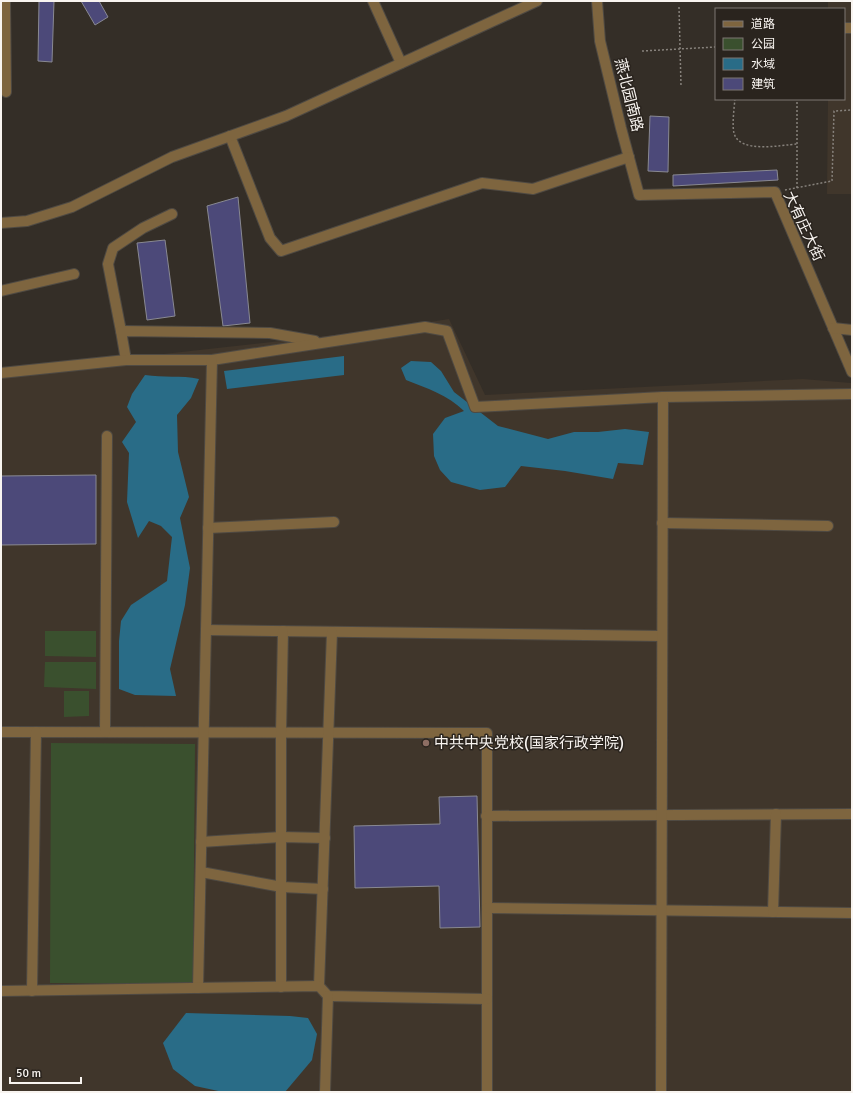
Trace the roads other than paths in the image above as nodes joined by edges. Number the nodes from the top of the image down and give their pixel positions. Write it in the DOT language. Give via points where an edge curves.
graph roads {
  1 [pos="6,1"];
  2 [pos="373,1"];
  3 [pos="537,1"];
  4 [pos="597,1"];
  5 [pos="400,64"];
  6 [pos="6,92"];
  7 [pos="230,136"];
  8 [pos="629,157"];
  9 [pos="639,195"];
  10 [pos="172,214"];
  11 [pos="1,223"];
  12 [pos="74,274"];
  13 [pos="1,291"];
  14 [pos="833,328"];
  15 [pos="852,330"];
  16 [pos="121,331"];
  17 [pos="325,342"];
  18 [pos="126,360"];
  19 [pos="212,360"];
  20 [pos="852,372"];
  21 [pos="1,373"];
  22 [pos="852,394"];
  23 [pos="663,396"];
  24 [pos="108,436"];
  25 [pos="334,522"];
  26 [pos="662,523"];
  27 [pos="828,526"];
  28 [pos="208,528"];
  29 [pos="206,630"];
  30 [pos="283,631"];
  31 [pos="332,632"];
  32 [pos="662,636"];
  33 [pos="1,732"];
  34 [pos="36,732"];
  35 [pos="105,732"];
  36 [pos="203,732"];
  37 [pos="281,733"];
  38 [pos="328,733"];
  39 [pos="776,814"];
  40 [pos="852,814"];
  41 [pos="662,815"];
  42 [pos="486,816"];
  43 [pos="281,837"];
  44 [pos="324,838"];
  45 [pos="201,842"];
  46 [pos="201,872"];
  47 [pos="282,887"];
  48 [pos="323,889"];
  49 [pos="487,908"];
  50 [pos="661,911"];
  51 [pos="773,912"];
  52 [pos="852,914"];
  53 [pos="281,986"];
  54 [pos="319,986"];
  55 [pos="198,988"];
  56 [pos="1,991"];
  57 [pos="32,991"];
  58 [pos="328,996"];
  59 [pos="487,999"];
  60 [pos="325,1092"];
  61 [pos="487,1092"];
  62 [pos="661,1092"];
  1 -- 6 [label="street"];
  2 -- 5 [label="street"];
  3 -- 5 [label="street"];
  4 -- 8 [label="street, 燕北园南路" via="600,41"];
  5 -- 7 [label="street" via="286,116"];
  7 -- 8 [label="street" via="270,238 281,251 482,183 533,190"];
  7 -- 11 [label="street" via="172,157 72,207 27,221"];
  8 -- 9 [label="street, 燕北园南路"];
  9 -- 14 [label="street, 大有庄大街" via="775,192"];
  10 -- 16 [label="street" via="143,228 113,248 108,264"];
  12 -- 13 [label="street"];
  14 -- 15 [label="street"];
  14 -- 20 [label="street, 大有庄大街"];
  16 -- 17 [label="street" via="270,333"];
  16 -- 18 [label="street"];
  17 -- 19 [label="street"];
  17 -- 23 [label="street" via="425,327 447,331 475,407"];
  18 -- 19 [label="street"];
  18 -- 21 [label="street"];
  19 -- 28 [label="street"];
  22 -- 23 [label="street"];
  23 -- 26 [label="street"];
  24 -- 35 [label="street"];
  25 -- 28 [label="street"];
  26 -- 27 [label="street"];
  26 -- 32 [label="street"];
  28 -- 29 [label="street"];
  29 -- 30 [label="street"];
  29 -- 36 [label="street"];
  30 -- 31 [label="street"];
  30 -- 37 [label="street"];
  31 -- 32 [label="street"];
  31 -- 38 [label="street"];
  32 -- 41 [label="street"];
  33 -- 34 [label="street"];
  34 -- 35 [label="street"];
  34 -- 57 [label="street"];
  35 -- 36 [label="street"];
  36 -- 37 [label="street"];
  36 -- 45 [label="street"];
  37 -- 38 [label="street"];
  37 -- 43 [label="street"];
  38 -- 42 [label="street" via="487,733"];
  38 -- 44 [label="street"];
  39 -- 40 [label="street"];
  39 -- 41 [label="street"];
  39 -- 51 [label="street"];
  41 -- 42 [label="street"];
  41 -- 50 [label="street"];
  42 -- 49 [label="street"];
  43 -- 44 [label="street"];
  43 -- 45 [label="street"];
  43 -- 47 [label="street"];
  44 -- 48 [label="street"];
  45 -- 46 [label="street"];
  46 -- 47 [label="street"];
  46 -- 55 [label="street"];
  47 -- 48 [label="street"];
  47 -- 53 [label="street"];
  48 -- 54 [label="street"];
  49 -- 50 [label="street"];
  49 -- 59 [label="street"];
  50 -- 51 [label="street"];
  50 -- 62 [label="street"];
  51 -- 52 [label="street"];
  53 -- 54 [label="street"];
  53 -- 55 [label="street"];
  54 -- 58 [label="street"];
  55 -- 57 [label="street"];
  56 -- 57 [label="street"];
  58 -- 59 [label="street"];
  58 -- 60 [label="street"];
  59 -- 61 [label="street"];
}
